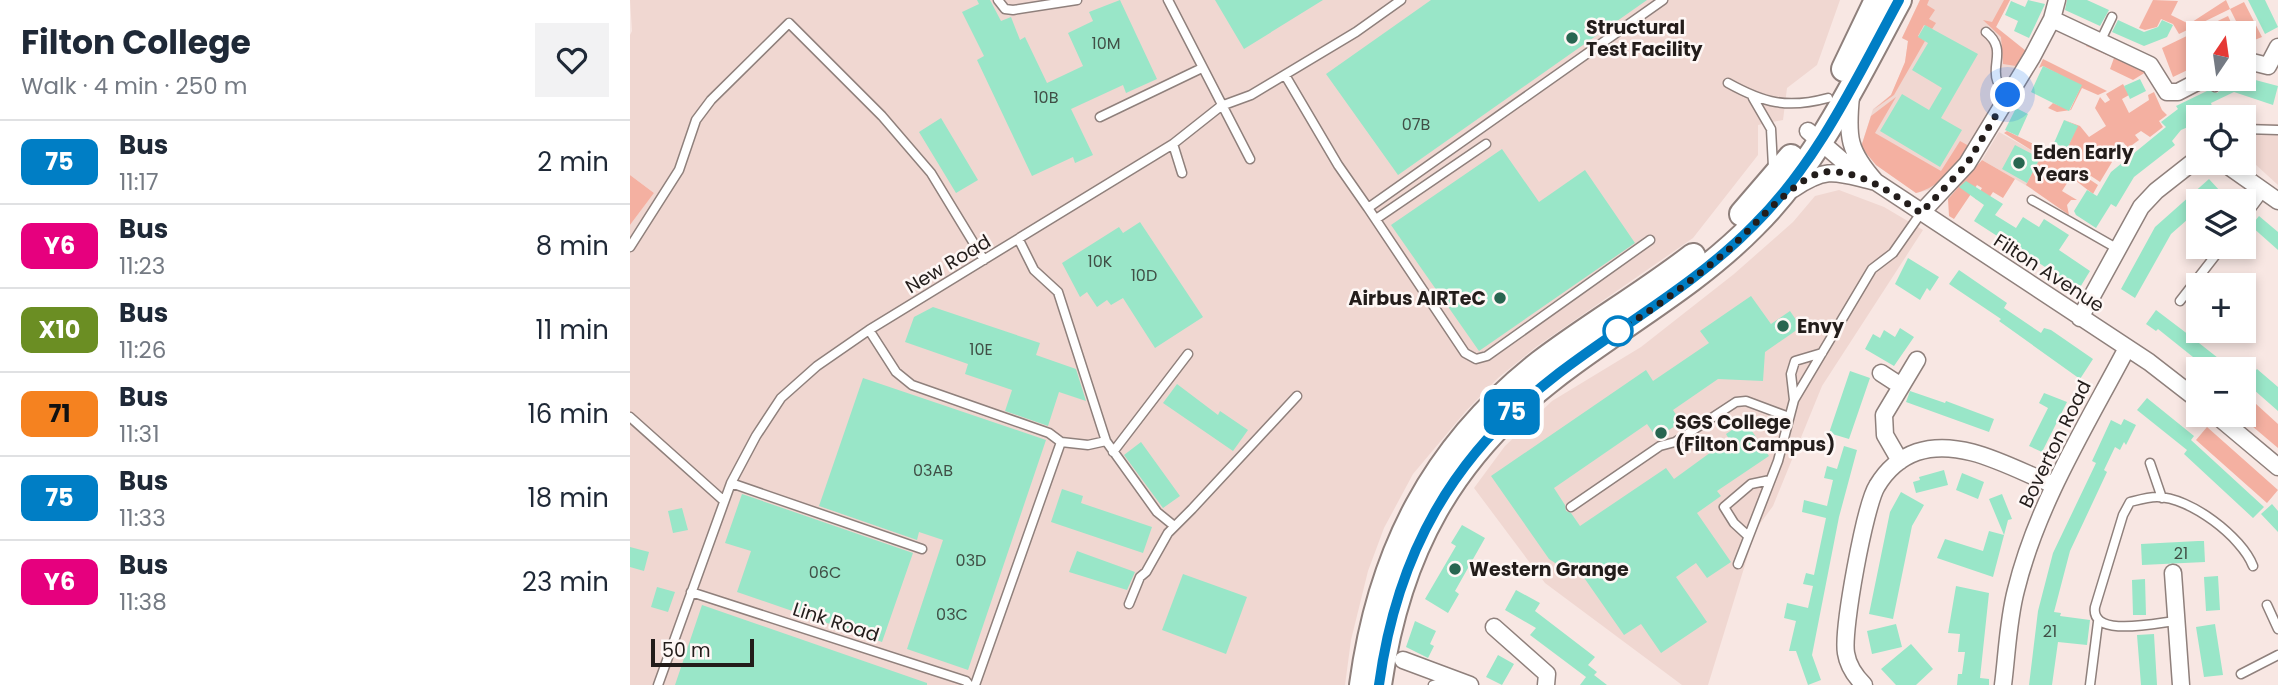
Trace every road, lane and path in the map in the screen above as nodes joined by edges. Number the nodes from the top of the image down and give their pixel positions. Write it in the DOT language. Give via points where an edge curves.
graph roads {
  1 [pos="998,0"];
  2 [pos="1077,0"];
  3 [pos="1168,0"];
  4 [pos="1401,0"];
  5 [pos="1662,0"];
  6 [pos="1877,0"];
  7 [pos="1899,0"];
  8 [pos="2057,0"];
  9 [pos="2112,17"];
  10 [pos="2052,19"];
  11 [pos="1986,32"];
  12 [pos="2100,42"];
  13 [pos="2278,47"];
  14 [pos="2256,64"];
  15 [pos="1202,68"];
  16 [pos="2273,70"];
  17 [pos="1285,75"];
  18 [pos="1728,83"];
  19 [pos="1853,87"];
  20 [pos="2186,89"];
  21 [pos="2013,97"];
  22 [pos="1753,98"];
  23 [pos="1828,98"];
  24 [pos="1221,106"];
  25 [pos="1100,117"];
  26 [pos="2256,130"];
  27 [pos="2278,130"];
  28 [pos="1815,136"];
  29 [pos="1173,144"];
  30 [pos="1486,144"];
  31 [pos="1250,159"];
  32 [pos="2186,168"];
  33 [pos="1182,173"];
  34 [pos="2242,175"];
  35 [pos="1871,181"];
  36 [pos="1776,190"];
  37 [pos="2264,190"];
  38 [pos="2032,200"];
  39 [pos="2256,201"];
  40 [pos="2278,201"];
  41 [pos="1368,208"];
  42 [pos="1921,213"];
  43 [pos="1376,219"];
  44 [pos="1019,240"];
  45 [pos="1650,240"];
  46 [pos="630,247"];
  47 [pos="2118,249"];
  48 [pos="2213,259"];
  49 [pos="984,260"];
  50 [pos="2180,301"];
  51 [pos="2080,318"];
  52 [pos="869,330"];
  53 [pos="2127,348"];
  54 [pos="1822,353"];
  55 [pos="1188,354"];
  56 [pos="1917,360"];
  57 [pos="1881,373"];
  58 [pos="1901,386"];
  59 [pos="2186,391"];
  60 [pos="1297,396"];
  61 [pos="1794,400"];
  62 [pos="1789,416"];
  63 [pos="630,417"];
  64 [pos="2230,427"];
  65 [pos="1106,441"];
  66 [pos="1061,442"];
  67 [pos="1112,452"];
  68 [pos="1900,461"];
  69 [pos="2150,463"];
  70 [pos="2278,467"];
  71 [pos="1770,481"];
  72 [pos="731,483"];
  73 [pos="2054,485"];
  74 [pos="2162,498"];
  75 [pos="724,501"];
  76 [pos="1571,507"];
  77 [pos="1173,525"];
  78 [pos="1747,535"];
  79 [pos="922,549"];
  80 [pos="1738,564"];
  81 [pos="2253,566"];
  82 [pos="2173,573"];
  83 [pos="691,592"];
  84 [pos="1129,604"];
  85 [pos="2267,605"];
  86 [pos="2175,621"];
  87 [pos="2098,622"];
  88 [pos="1494,627"];
  89 [pos="2278,629"];
  90 [pos="2278,655"];
  91 [pos="1403,660"];
  92 [pos="2241,674"];
  93 [pos="1452,679"];
  94 [pos="658,685"];
  95 [pos="969,685"];
  96 [pos="975,685"];
  97 [pos="1362,685"];
  98 [pos="1379,685"];
  99 [pos="1433,685"];
  100 [pos="1470,685"];
  101 [pos="1545,685"];
  102 [pos="1864,685"];
  103 [pos="2003,685"];
  104 [pos="2090,685"];
  105 [pos="2181,685"];
  1 -- 2 [label="lane" via="1005,9 1013,10"];
  3 -- 15 [label="lane"];
  4 -- 17 [label="lane, New Road"];
  5 -- 41 [label="lane"];
  6 -- 23 [label="main road"];
  7 -- 19 [label="main road"];
  8 -- 10 [label="street"];
  9 -- 12 [label="lane"];
  10 -- 12 [label="street"];
  10 -- 21 [label="street"];
  11 -- 21 [label="lane" via="1996,45 1997,85"];
  12 -- 20 [label="street" via="2150,65 2170,93"];
  13 -- 16 [label="street"];
  14 -- 16 [label="street"];
  15 -- 24 [label="lane"];
  15 -- 25 [label="lane"];
  17 -- 24 [label="lane, New Road"];
  17 -- 41 [label="lane"];
  18 -- 22 [label="lane"];
  19 -- 28 [label="main road"];
  19 -- 35 [label="street, Filton Avenue" via="1848,126 1851,147"];
  21 -- 42 [label="street" via="1987,123 1967,164"];
  22 -- 23 [label="lane" via="1792,105"];
  22 -- 36 [label="lane" via="1771,129"];
  23 -- 28 [label="main road"];
  24 -- 29 [label="lane, New Road"];
  24 -- 31 [label="lane"];
  26 -- 27 [label="lane"];
  28 -- 35 [label="street, Filton Avenue"];
  28 -- 36 [label="main road"];
  29 -- 33 [label="lane"];
  29 -- 44 [label="lane, New Road"];
  30 -- 43 [label="lane"];
  32 -- 47 [label="street" via="2144,204"];
  34 -- 37 [label="street"];
  35 -- 36 [label="street, Filton Avenue" via="1822,172"];
  35 -- 42 [label="street, Filton Avenue"];
  36 -- 97 [label="main road" via="1713,242 1538,365 1459,444 1424,494 1396,547 1373,621"];
  36 -- 98 [label="main road" via="1741,239 1539,389 1472,458 1431,517 1411,557 1391,617"];
  37 -- 39 [label="lane"];
  37 -- 40 [label="street"];
  38 -- 47 [label="lane"];
  41 -- 43 [label="lane"];
  42 -- 51 [label="street, Filton Avenue"];
  42 -- 54 [label="lane" via="1893,253 1872,269"];
  43 -- 45 [label="lane" via="1465,353 1476,359 1487,356"];
  44 -- 49 [label="lane, New Road"];
  44 -- 65 [label="lane" via="1034,270 1058,292"];
  46 -- 49 [label="lane" via="679,170 688,139 704,110 789,23 886,120 931,173"];
  47 -- 51 [label="street"];
  48 -- 50 [label="lane"];
  49 -- 52 [label="lane, New Road"];
  51 -- 53 [label="street, Filton Avenue"];
  52 -- 66 [label="lane" via="896,372 912,385 1049,433"];
  52 -- 72 [label="lane, New Road" via="817,366 782,398"];
  53 -- 59 [label="street, Filton Avenue"];
  53 -- 73 [label="street, Boverton Road"];
  54 -- 61 [label="lane"];
  54 -- 61 [label="lane" via="1795,360 1791,374"];
  55 -- 67 [label="lane"];
  56 -- 58 [label="street"];
  57 -- 58 [label="street"];
  58 -- 68 [label="street" via="1884,415 1885,435"];
  60 -- 77 [label="lane"];
  61 -- 62 [label="lane"];
  62 -- 71 [label="lane"];
  62 -- 76 [label="lane" via="1746,401 1736,402 1675,442 1660,446"];
  63 -- 75 [label="lane"];
  64 -- 70 [label="street"];
  65 -- 66 [label="lane" via="1088,445"];
  65 -- 67 [label="lane"];
  66 -- 96 [label="lane"];
  67 -- 77 [label="lane" via="1157,512"];
  68 -- 73 [label="street" via="1920,451 1953,448"];
  68 -- 102 [label="street" via="1871,498 1847,616 1847,657"];
  69 -- 74 [label="lane"];
  71 -- 78 [label="lane"];
  71 -- 78 [label="lane" via="1751,484 1724,507"];
  72 -- 75 [label="lane, New Road"];
  72 -- 79 [label="lane"];
  73 -- 103 [label="street, Boverton Road" via="2015,591"];
  74 -- 81 [label="lane" via="2208,517 2244,548"];
  74 -- 87 [label="lane" via="2126,505 2095,611"];
  75 -- 83 [label="lane, New Road"];
  77 -- 84 [label="lane"];
  78 -- 80 [label="lane"];
  82 -- 86 [label="street"];
  83 -- 94 [label="lane, New Road"];
  83 -- 95 [label="lane, Link Road"];
  85 -- 89 [label="lane"];
  86 -- 87 [label="lane" via="2111,626"];
  86 -- 105 [label="street"];
  87 -- 104 [label="lane"];
  88 -- 101 [label="street" via="1547,674"];
  90 -- 92 [label="lane"];
  91 -- 93 [label="street"];
  93 -- 99 [label="lane"];
  93 -- 100 [label="street"];
}
